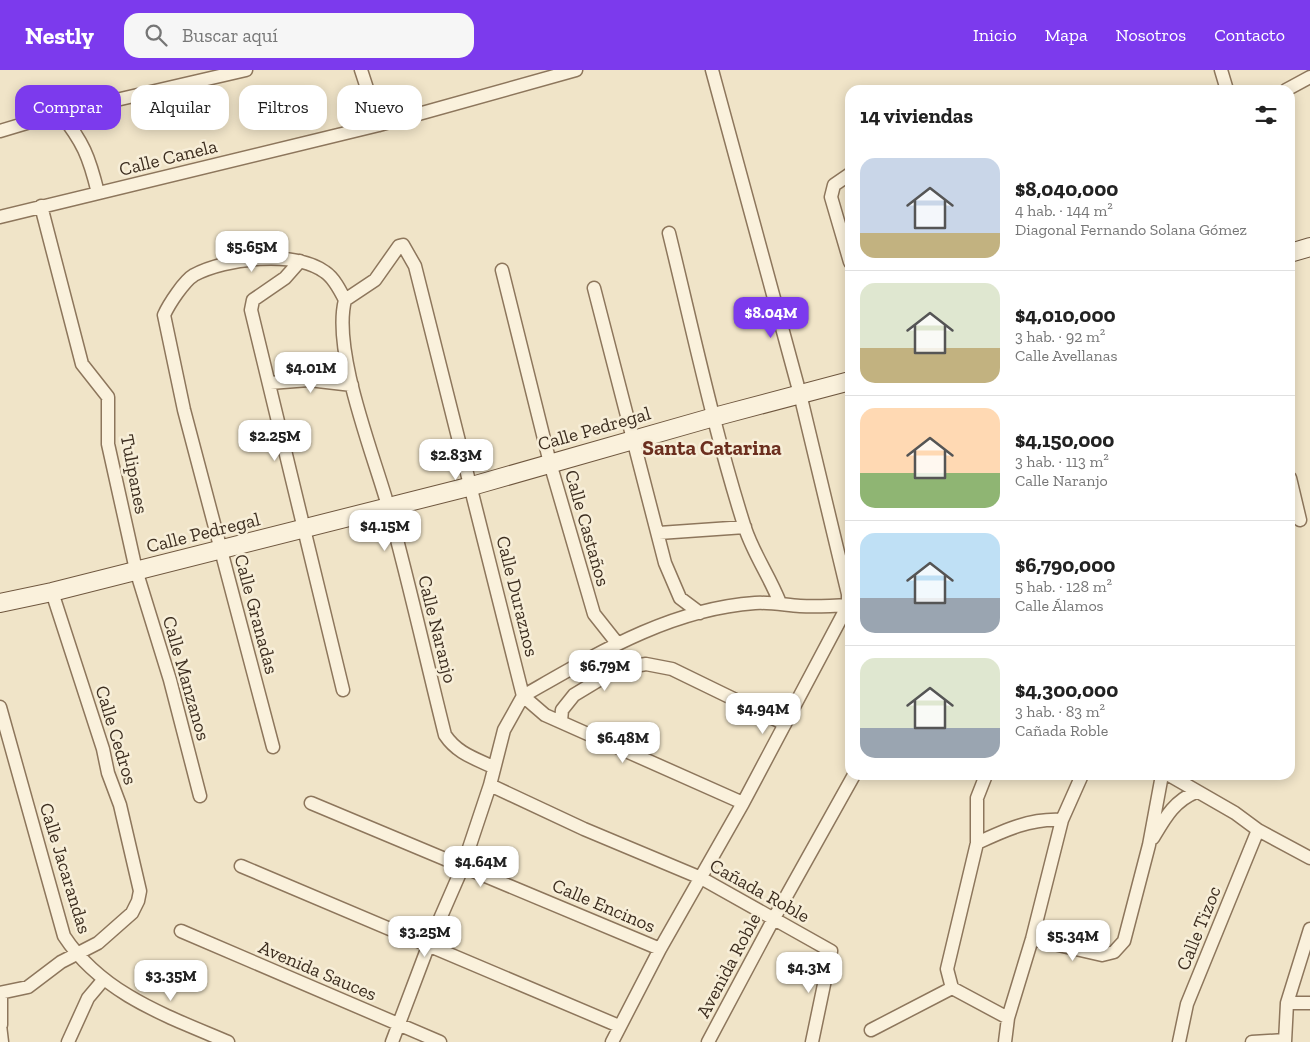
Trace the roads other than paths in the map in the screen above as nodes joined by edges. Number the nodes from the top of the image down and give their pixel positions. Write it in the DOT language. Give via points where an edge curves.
graph roads {
  1 [pos="246,70"];
  2 [pos="361,70"];
  3 [pos="576,70"];
  4 [pos="712,70"];
  5 [pos="1221,70"];
  6 [pos="1310,77"];
  7 [pos="366,85"];
  8 [pos="1226,85"];
  9 [pos="1295,85"];
  10 [pos="121,99"];
  11 [pos="422,113"];
  12 [pos="15,126"];
  13 [pos="0,130"];
  14 [pos="73,130"];
  15 [pos="358,130"];
  16 [pos="845,177"];
  17 [pos="98,193"];
  18 [pos="41,206"];
  19 [pos="0,217"];
  20 [pos="669,233"];
  21 [pos="845,245"];
  22 [pos="1310,247"];
  23 [pos="1295,252"];
  24 [pos="300,261"];
  25 [pos="502,270"];
  26 [pos="594,288"];
  27 [pos="345,300"];
  28 [pos="845,382"];
  29 [pos="270,383"];
  30 [pos="352,385"];
  31 [pos="800,394"];
  32 [pos="714,417"];
  33 [pos="632,440"];
  34 [pos="550,463"];
  35 [pos="472,486"];
  36 [pos="1295,499"];
  37 [pos="388,508"];
  38 [pos="1300,520"];
  39 [pos="745,527"];
  40 [pos="304,528"];
  41 [pos="659,533"];
  42 [pos="221,550"];
  43 [pos="136,570"];
  44 [pos="845,582"];
  45 [pos="52,592"];
  46 [pos="0,603"];
  47 [pos="780,603"];
  48 [pos="845,605"];
  49 [pos="700,612"];
  50 [pos="845,612"];
  51 [pos="617,643"];
  52 [pos="343,690"];
  53 [pos="523,696"];
  54 [pos="0,707"];
  55 [pos="561,721"];
  56 [pos="785,724"];
  57 [pos="272,747"];
  58 [pos="493,766"];
  59 [pos="851,780"];
  60 [pos="984,780"];
  61 [pos="1080,780"];
  62 [pos="1161,780"];
  63 [pos="1177,780"];
  64 [pos="490,785"];
  65 [pos="1196,792"];
  66 [pos="200,796"];
  67 [pos="311,803"];
  68 [pos="743,803"];
  69 [pos="1062,820"];
  70 [pos="1258,830"];
  71 [pos="976,843"];
  72 [pos="1149,845"];
  73 [pos="1310,858"];
  74 [pos="241,866"];
  75 [pos="463,866"];
  76 [pos="701,878"];
  77 [pos="773,920"];
  78 [pos="1310,929"];
  79 [pos="181,931"];
  80 [pos="1032,939"];
  81 [pos="429,944"];
  82 [pos="660,949"];
  83 [pos="76,954"];
  84 [pos="104,979"];
  85 [pos="952,988"];
  86 [pos="1,993"];
  87 [pos="1287,1003"];
  88 [pos="1310,1003"];
  89 [pos="1008,1018"];
  90 [pos="0,1025"];
  91 [pos="398,1025"];
  92 [pos="619,1026"];
  93 [pos="871,1030"];
  94 [pos="1285,1041"];
  95 [pos="2,1042"];
  96 [pos="68,1042"];
  97 [pos="228,1042"];
  98 [pos="392,1042"];
  99 [pos="440,1042"];
  100 [pos="612,1042"];
  101 [pos="708,1042"];
  102 [pos="812,1042"];
  103 [pos="1005,1042"];
  104 [pos="1179,1042"];
  105 [pos="1252,1042"];
  1 -- 10 [label="street"];
  2 -- 7 [label="street"];
  3 -- 11 [label="street, Calle Canela"];
  4 -- 31 [label="street"];
  5 -- 8 [label="street"];
  6 -- 9 [label="street"];
  12 -- 13 [label="street"];
  14 -- 17 [label="street" via="82,141"];
  15 -- 17 [label="street, Calle Canela"];
  16 -- 21 [label="street" via="834,185 831,198"];
  17 -- 18 [label="street, Calle Canela"];
  18 -- 19 [label="street, Calle Canela"];
  18 -- 43 [label="street, Tulipanes" via="82,364 108,397 108,444"];
  20 -- 32 [label="street"];
  22 -- 23 [label="street"];
  24 -- 27 [label="street" via="325,272"];
  24 -- 29 [label="street" via="285,278 254,300 251,310"];
  24 -- 42 [label="street, Calle Granadas" via="250,259 209,269 192,276 164,314 184,410"];
  25 -- 34 [label="street, Calle Castaños"];
  26 -- 33 [label="street"];
  27 -- 30 [label="street, Calle Naranjo" via="342,330"];
  27 -- 35 [label="street, Calle Duraznos" via="376,280 395,250 403,245 414,266"];
  28 -- 31 [label="street, Calle Pedregal"];
  29 -- 30 [label="street" via="309,380"];
  29 -- 40 [label="street"];
  30 -- 37 [label="street, Calle Naranjo"];
  31 -- 32 [label="street, Calle Pedregal"];
  31 -- 44 [label="street"];
  32 -- 33 [label="street, Calle Pedregal"];
  32 -- 39 [label="street"];
  33 -- 34 [label="street, Calle Pedregal"];
  33 -- 41 [label="street"];
  34 -- 35 [label="street, Calle Pedregal"];
  34 -- 51 [label="street, Calle Castaños" via="594,614"];
  35 -- 37 [label="street, Calle Pedregal"];
  35 -- 53 [label="street, Calle Duraznos"];
  36 -- 38 [label="street"];
  37 -- 40 [label="street, Calle Pedregal"];
  37 -- 58 [label="street, Calle Naranjo" via="445,735 463,754"];
  39 -- 41 [label="street"];
  39 -- 47 [label="street"];
  40 -- 42 [label="street, Calle Pedregal"];
  40 -- 52 [label="street"];
  41 -- 49 [label="street" via="665,563 680,598"];
  42 -- 43 [label="street, Calle Pedregal"];
  42 -- 57 [label="street, Calle Granadas"];
  43 -- 45 [label="street, Calle Pedregal"];
  43 -- 66 [label="street, Calle Manzanos" via="170,680"];
  45 -- 46 [label="street, Calle Pedregal"];
  45 -- 83 [label="street, Calle Cedros" via="120,805 140,891 132,913 124,922 98,943"];
  47 -- 48 [label="street"];
  47 -- 49 [label="street"];
  49 -- 51 [label="street"];
  50 -- 56 [label="street"];
  51 -- 53 [label="street"];
  53 -- 55 [label="street" via="545,715"];
  53 -- 58 [label="street" via="504,730"];
  54 -- 83 [label="street, Calle Jacarandas" via="64,936"];
  55 -- 56 [label="street" via="565,704 574,695 617,669 646,664 672,669"];
  55 -- 68 [label="street"];
  56 -- 68 [label="street"];
  58 -- 64 [label="street"];
  59 -- 77 [label="street, Avenida Roble"];
  60 -- 71 [label="street" via="977,798"];
  61 -- 69 [label="street"];
  62 -- 72 [label="street"];
  63 -- 65 [label="street"];
  64 -- 75 [label="street"];
  64 -- 76 [label="street, Cañada Roble"];
  65 -- 70 [label="street"];
  65 -- 72 [label="street" via="1174,805"];
  67 -- 75 [label="street, Calle Encinos"];
  68 -- 76 [label="street"];
  69 -- 71 [label="street" via="1029,822"];
  69 -- 80 [label="street"];
  70 -- 73 [label="street"];
  70 -- 104 [label="street, Calle Tizoc" via="1187,1004"];
  71 -- 85 [label="street" via="947,969"];
  72 -- 80 [label="street" via="1124,941 1114,952 1102,954"];
  74 -- 81 [label="street"];
  75 -- 81 [label="street"];
  75 -- 82 [label="street, Calle Encinos"];
  76 -- 77 [label="street, Cañada Roble"];
  76 -- 82 [label="street"];
  77 -- 101 [label="street, Avenida Roble"];
  77 -- 102 [label="street, Cañada Roble" via="831,951"];
  78 -- 87 [label="street"];
  79 -- 91 [label="street, Avenida Sauces"];
  80 -- 89 [label="street"];
  81 -- 91 [label="street"];
  81 -- 92 [label="street"];
  82 -- 92 [label="street"];
  83 -- 84 [label="street, Calle Jacarandas"];
  83 -- 86 [label="street" via="28,987"];
  84 -- 96 [label="street" via="88,998"];
  84 -- 97 [label="street, Calle Jacarandas" via="142,1005"];
  85 -- 89 [label="street"];
  85 -- 93 [label="street"];
  86 -- 90 [label="street"];
  87 -- 88 [label="street"];
  87 -- 94 [label="street"];
  89 -- 103 [label="street"];
  90 -- 95 [label="street"];
  91 -- 98 [label="street"];
  91 -- 99 [label="street, Avenida Sauces"];
  92 -- 100 [label="street"];
  94 -- 105 [label="street"];
}
